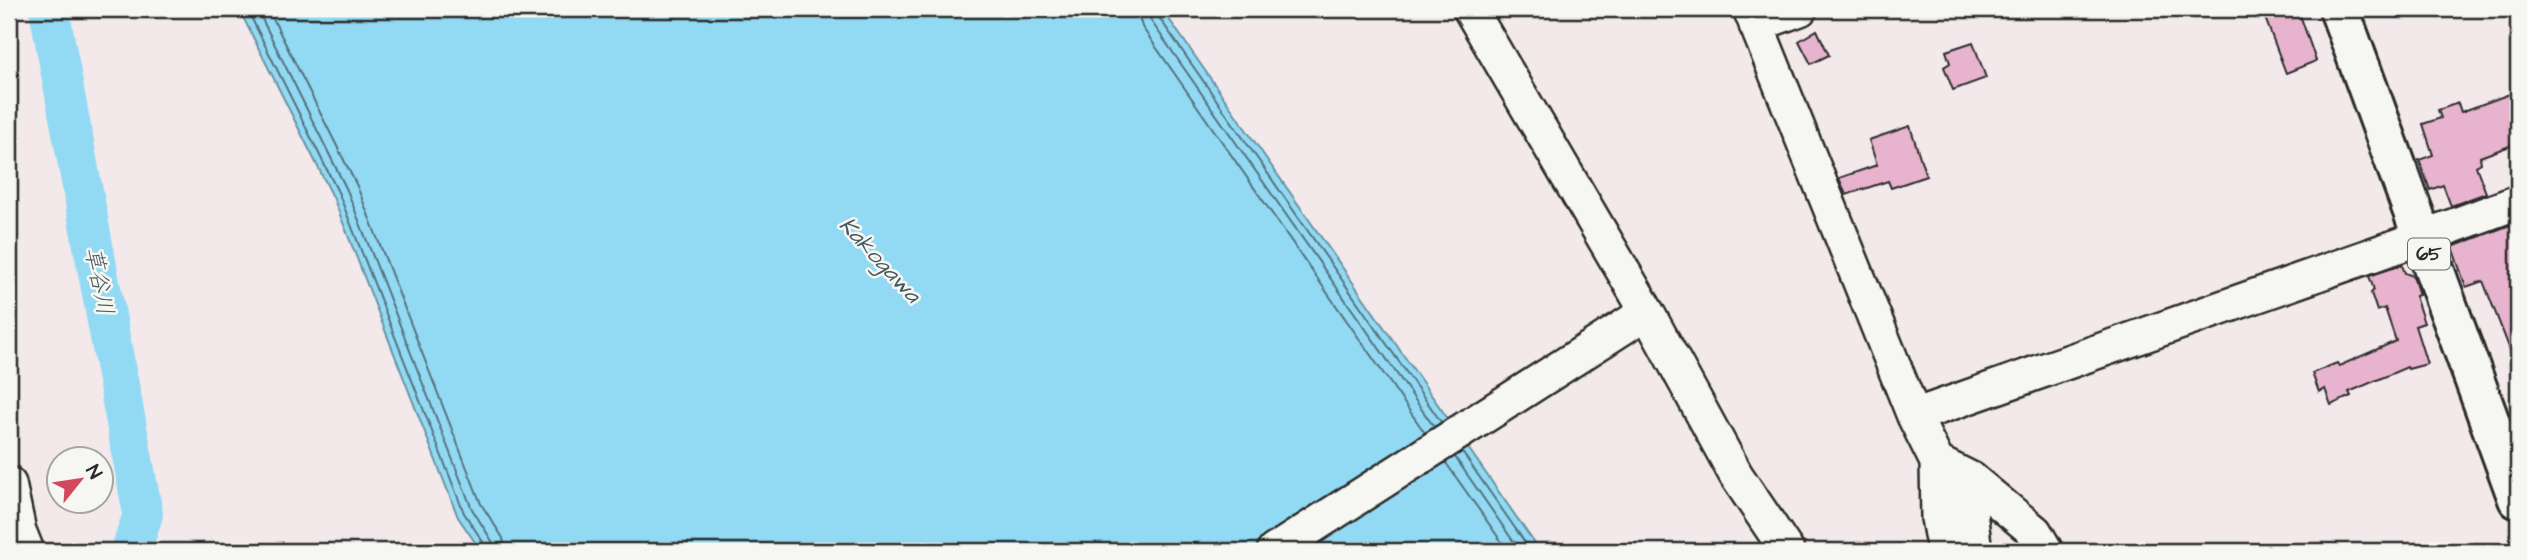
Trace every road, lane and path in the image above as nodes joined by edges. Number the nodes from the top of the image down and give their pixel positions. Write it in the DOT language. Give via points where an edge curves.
graph roads {
  1 [pos="1470,9"];
  2 [pos="1800,9"];
  3 [pos="2339,9"];
  4 [pos="1753,17"];
  5 [pos="2518,202"];
  6 [pos="2423,237"];
  7 [pos="1647,312"];
  8 [pos="1914,416"];
  9 [pos="1937,462"];
  10 [pos="9,484"];
  11 [pos="2518,499"];
  12 [pos="27,551"];
  13 [pos="1274,551"];
  14 [pos="1787,551"];
  15 [pos="1944,551"];
  16 [pos="1975,551"];
  17 [pos="2046,551"];
  1 -- 7 [label="street"];
  2 -- 4 [label="street"];
  3 -- 6 [label="main road, 65"];
  4 -- 8 [label="street"];
  5 -- 6 [label="street"];
  6 -- 8 [label="street"];
  6 -- 11 [label="main road, 65"];
  7 -- 13 [label="street"];
  7 -- 14 [label="street" via="1735,475"];
  8 -- 9 [label="street"];
  9 -- 15 [label="street"];
  9 -- 16 [label="street" via="1970,513"];
  9 -- 17 [label="street" via="1971,480 2035,532"];
  10 -- 12 [label="street"];
}
